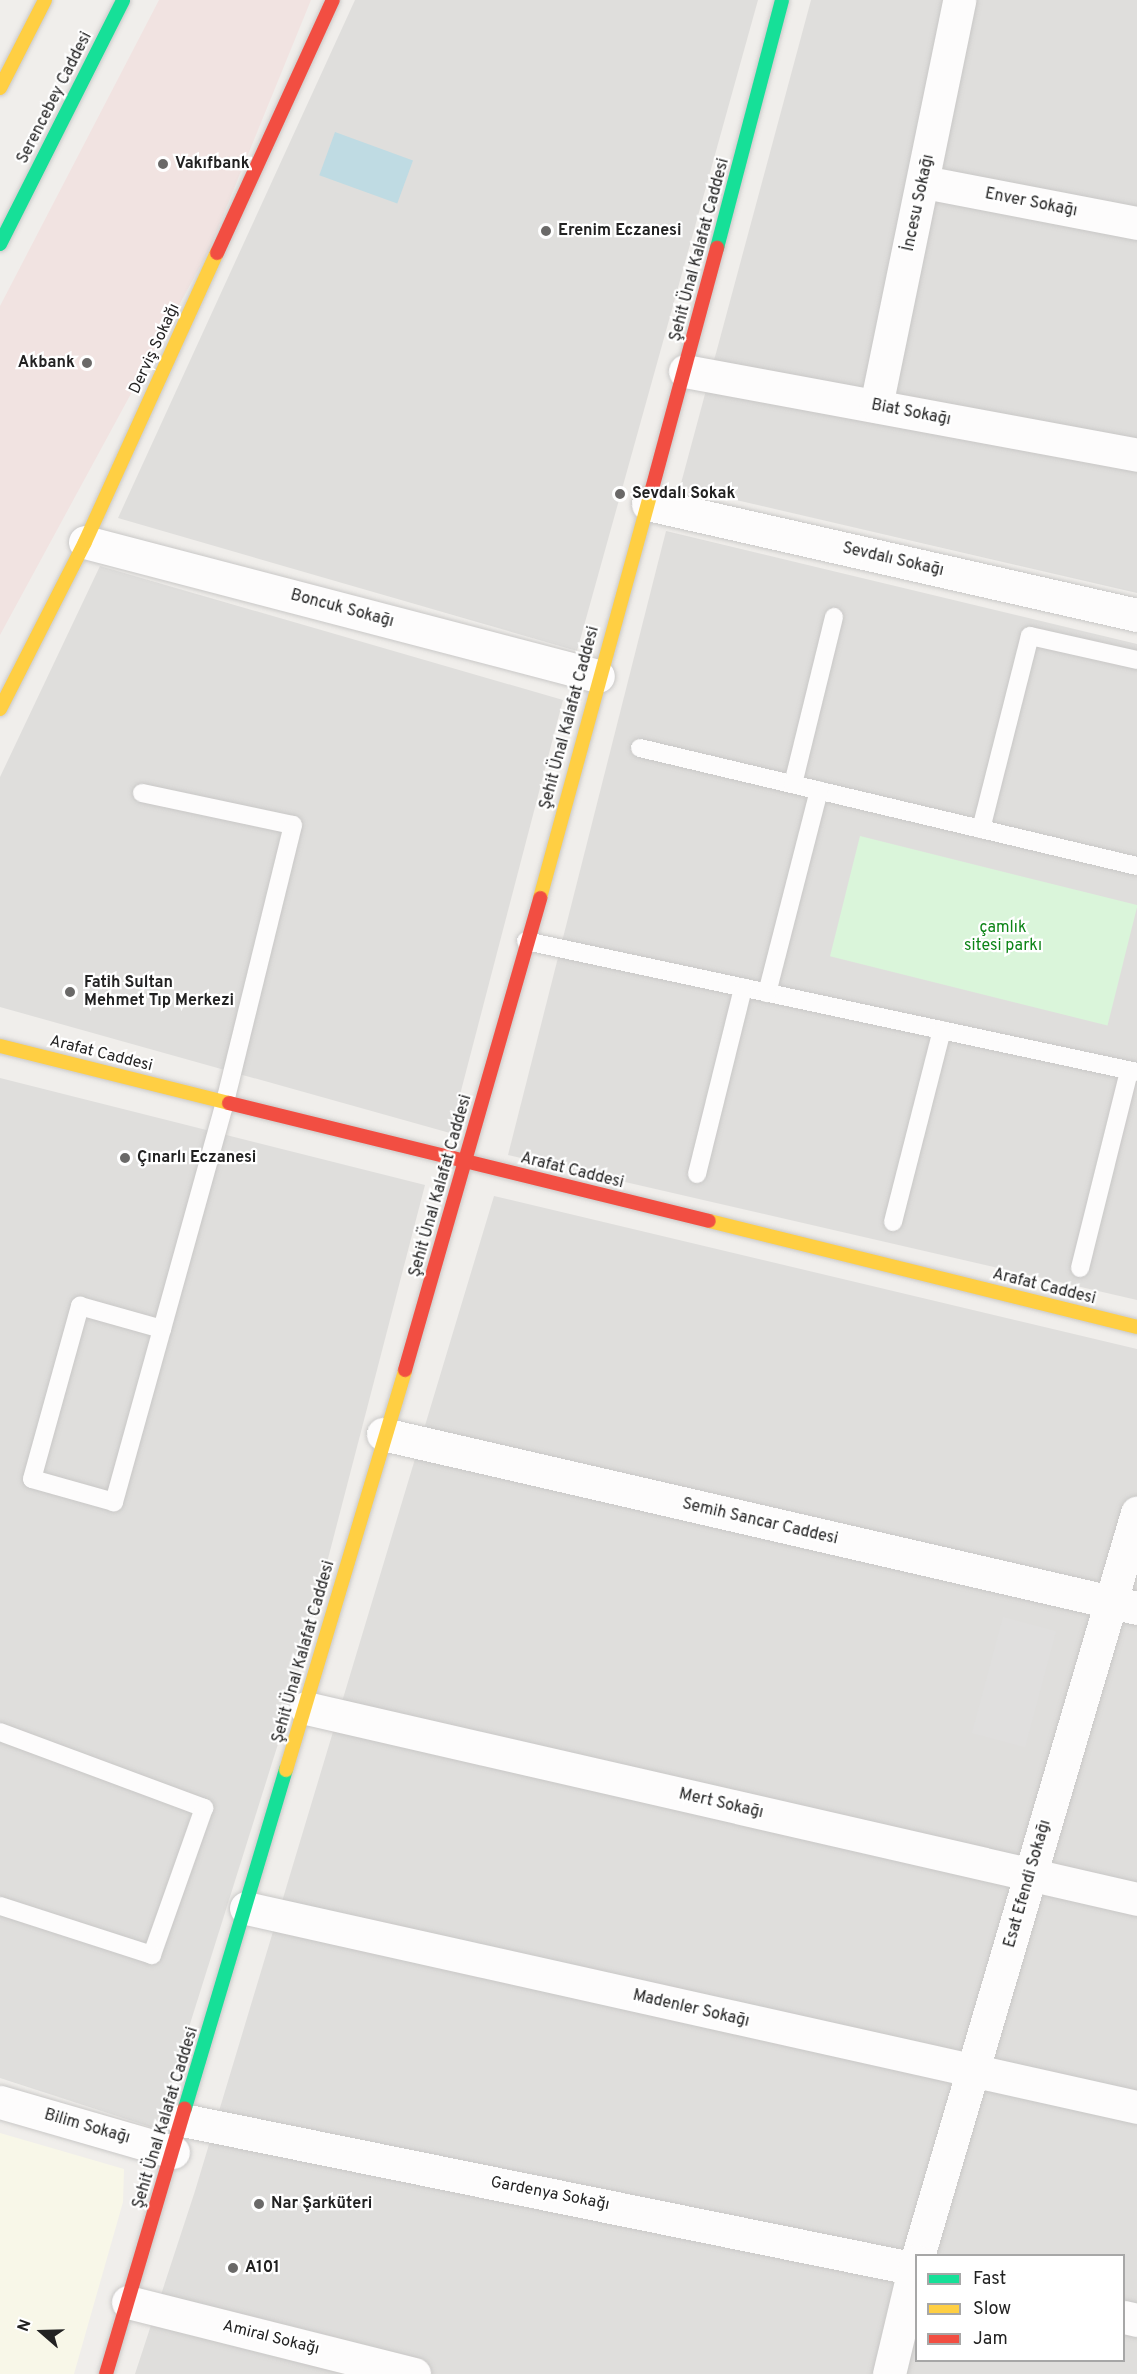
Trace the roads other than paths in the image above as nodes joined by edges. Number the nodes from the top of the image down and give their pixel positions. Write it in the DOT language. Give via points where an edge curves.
graph roads {
  1 [pos="45,0"];
  2 [pos="123,0"];
  3 [pos="333,0"];
  4 [pos="782,0"];
  5 [pos="959,0"];
  6 [pos="0,88"];
  7 [pos="924,182"];
  8 [pos="1137,223"];
  9 [pos="0,244"];
  10 [pos="685,371"];
  11 [pos="876,406"];
  12 [pos="1137,454"];
  13 [pos="648,504"];
  14 [pos="85,542"];
  15 [pos="1137,615"];
  16 [pos="834,617"];
  17 [pos="1137,660"];
  18 [pos="598,676"];
  19 [pos="0,709"];
  20 [pos="640,748"];
  21 [pos="793,784"];
  22 [pos="819,791"];
  23 [pos="142,794"];
  24 [pos="981,829"];
  25 [pos="1137,866"];
  26 [pos="526,941"];
  27 [pos="743,988"];
  28 [pos="767,993"];
  29 [pos="942,1030"];
  30 [pos="0,1046"];
  31 [pos="1133,1071"];
  32 [pos="225,1102"];
  33 [pos="467,1162"];
  34 [pos="697,1174"];
  35 [pos="893,1222"];
  36 [pos="1080,1268"];
  37 [pos="1137,1327"];
  38 [pos="162,1329"];
  39 [pos="383,1434"];
  40 [pos="1137,1513"];
  41 [pos="1124,1606"];
  42 [pos="306,1708"];
  43 [pos="0,1732"];
  44 [pos="1029,1875"];
  45 [pos="1137,1899"];
  46 [pos="0,1905"];
  47 [pos="246,1908"];
  48 [pos="975,2073"];
  49 [pos="0,2102"];
  50 [pos="1137,2107"];
  51 [pos="183,2120"];
  52 [pos="173,2152"];
  53 [pos="919,2254"];
  54 [pos="915,2263"];
  55 [pos="915,2267"];
  56 [pos="128,2302"];
  57 [pos="106,2374"];
  58 [pos="414,2374"];
  59 [pos="889,2374"];
  1 -- 6 [label="main road"];
  2 -- 9 [label="main road, Serencebey Caddesi"];
  3 -- 14 [label="main road, Derviş Sokağı"];
  4 -- 10 [label="main road, Şehit Ünal Kalafat Caddesi"];
  5 -- 7 [label="street, İncesu Sokağı"];
  7 -- 8 [label="street, Enver Sokağı"];
  7 -- 11 [label="street, İncesu Sokağı"];
  10 -- 11 [label="street, Biat Sokağı"];
  10 -- 13 [label="main road, Şehit Ünal Kalafat Caddesi"];
  11 -- 12 [label="street, Biat Sokağı"];
  13 -- 15 [label="street, Sevdalı Sokağı"];
  13 -- 18 [label="main road, Şehit Ünal Kalafat Caddesi"];
  14 -- 18 [label="street, Boncuk Sokağı"];
  14 -- 19 [label="main road, Derviş Sokağı"];
  16 -- 21 [label="lane"];
  17 -- 24 [label="lane" via="1030,636"];
  18 -- 26 [label="main road, Şehit Ünal Kalafat Caddesi"];
  20 -- 21 [label="lane"];
  21 -- 22 [label="lane"];
  22 -- 24 [label="lane"];
  22 -- 28 [label="lane"];
  23 -- 32 [label="lane" via="293,825"];
  24 -- 25 [label="lane"];
  26 -- 27 [label="lane"];
  26 -- 33 [label="main road, Şehit Ünal Kalafat Caddesi"];
  27 -- 28 [label="lane"];
  27 -- 34 [label="lane"];
  28 -- 29 [label="lane"];
  29 -- 31 [label="lane"];
  29 -- 35 [label="lane"];
  30 -- 32 [label="main road, Arafat Caddesi"];
  31 -- 36 [label="lane"];
  32 -- 33 [label="main road, Arafat Caddesi"];
  32 -- 38 [label="lane"];
  33 -- 37 [label="main road, Arafat Caddesi"];
  33 -- 39 [label="main road, Şehit Ünal Kalafat Caddesi"];
  38 -- 38 [label="lane" via="114,1502 32,1479 80,1306"];
  39 -- 41 [label="street, Semih Sancar Caddesi"];
  39 -- 42 [label="main road, Şehit Ünal Kalafat Caddesi"];
  40 -- 41 [label="street, Esat Efendi Sokağı"];
  41 -- 44 [label="street, Esat Efendi Sokağı"];
  42 -- 44 [label="street, Mert Sokağı"];
  42 -- 47 [label="main road, Şehit Ünal Kalafat Caddesi"];
  43 -- 46 [label="lane" via="204,1808 152,1955"];
  44 -- 45 [label="street, Mert Sokağı"];
  44 -- 48 [label="street, Esat Efendi Sokağı"];
  47 -- 48 [label="street, Madenler Sokağı"];
  47 -- 51 [label="main road, Şehit Ünal Kalafat Caddesi"];
  48 -- 50 [label="street, Madenler Sokağı"];
  48 -- 53 [label="street, Esat Efendi Sokağı"];
  49 -- 52 [label="street, Bilim Sokağı"];
  51 -- 52 [label="main road, Şehit Ünal Kalafat Caddesi"];
  51 -- 54 [label="street, Gardenya Sokağı"];
  52 -- 56 [label="main road, Şehit Ünal Kalafat Caddesi"];
  55 -- 59 [label="street, Esat Efendi Sokağı"];
  56 -- 57 [label="main road, Şehit Ünal Kalafat Caddesi"];
  56 -- 58 [label="street, Amiral Sokağı"];
}
